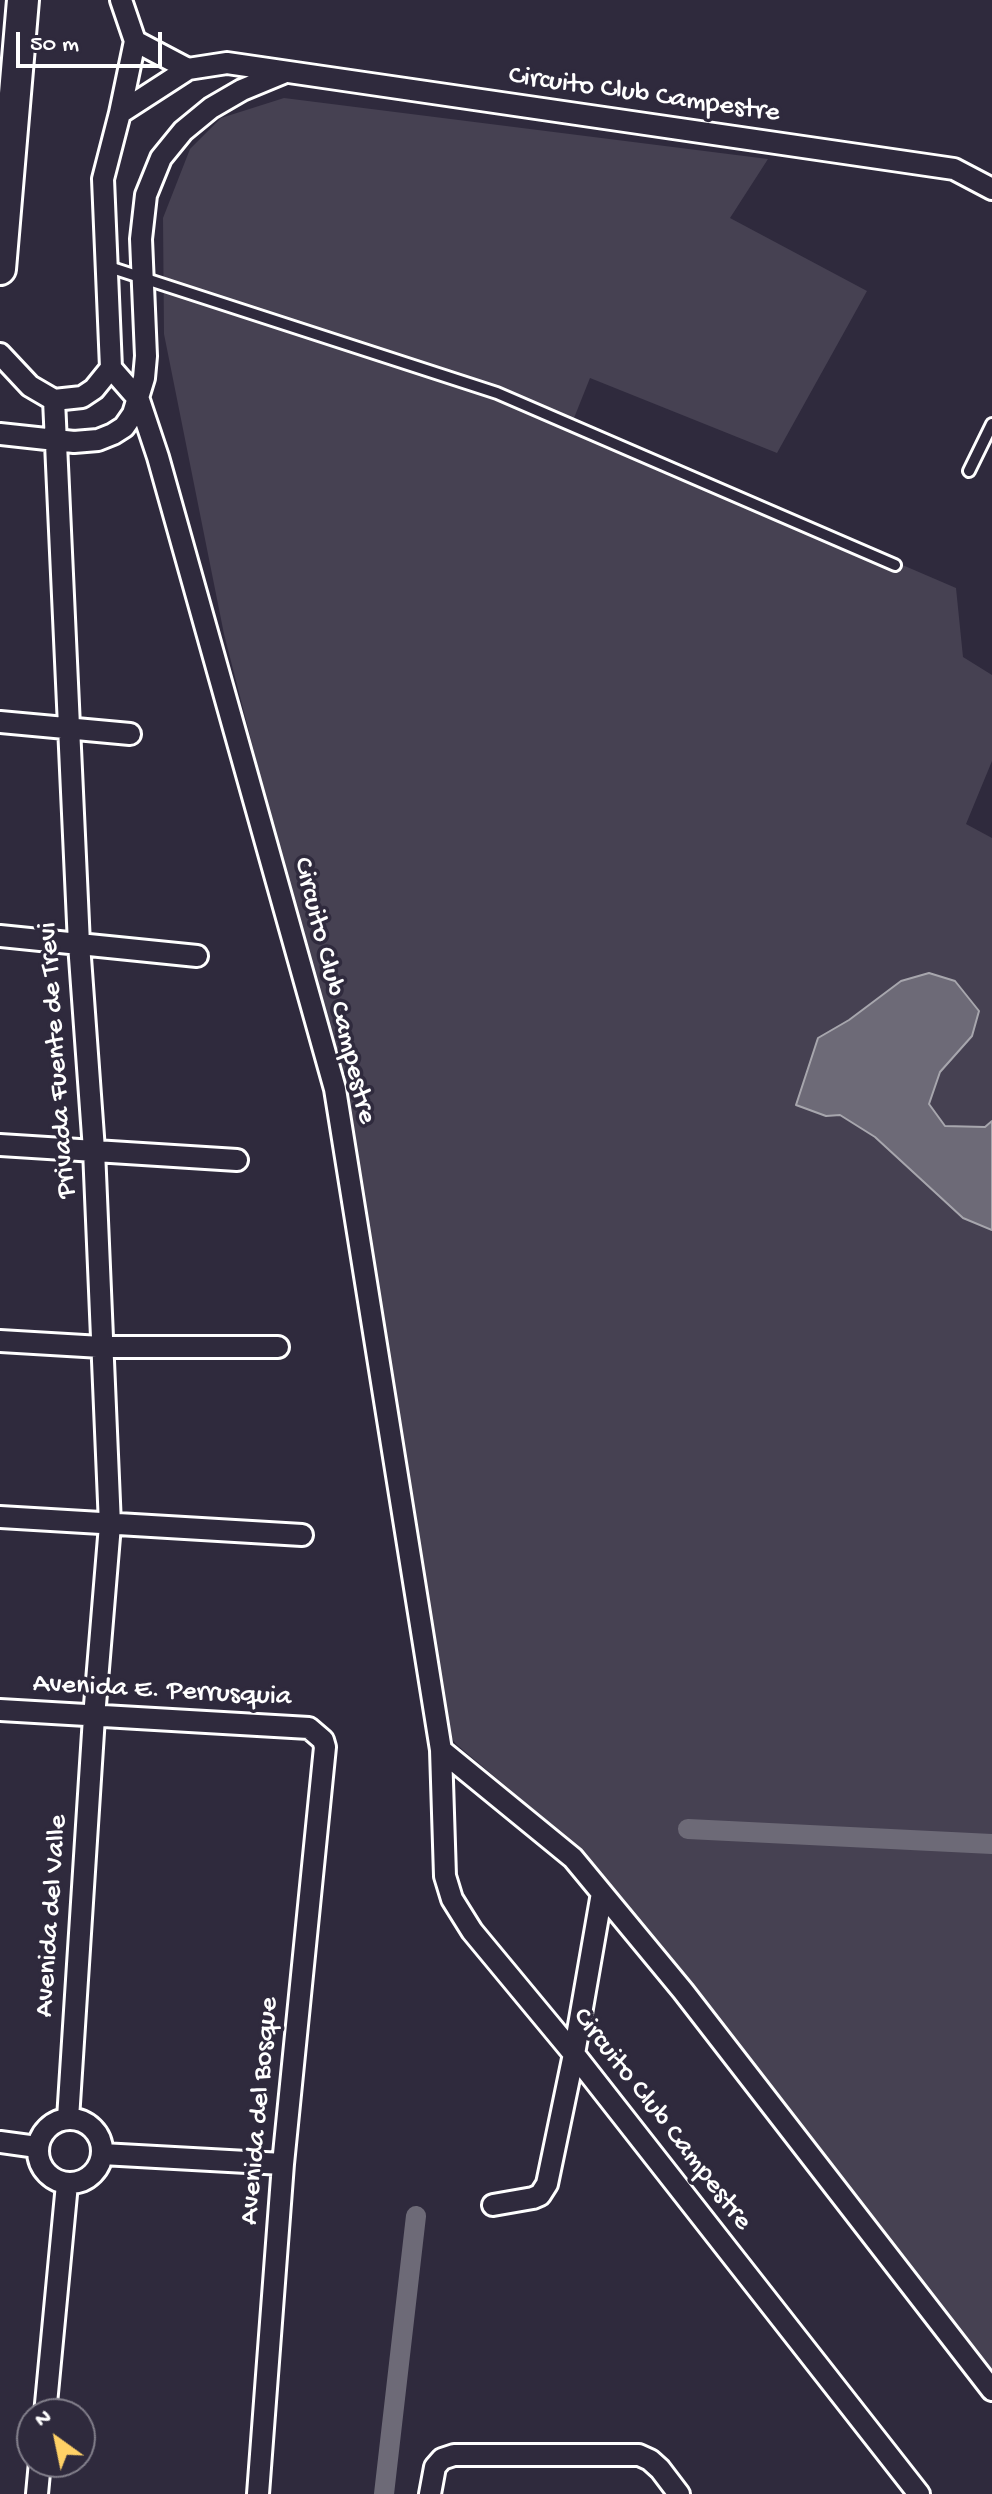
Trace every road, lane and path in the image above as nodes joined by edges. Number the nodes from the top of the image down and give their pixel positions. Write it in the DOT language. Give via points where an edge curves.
graph roads {
  1 [pos="23,0"];
  2 [pos="121,0"];
  3 [pos="135,41"];
  4 [pos="188,69"];
  5 [pos="284,73"];
  6 [pos="120,113"];
  7 [pos="992,189"];
  8 [pos="106,266"];
  9 [pos="0,267"];
  10 [pos="143,279"];
  11 [pos="0,354"];
  12 [pos="111,368"];
  13 [pos="54,400"];
  14 [pos="139,400"];
  15 [pos="992,424"];
  16 [pos="0,434"];
  17 [pos="56,440"];
  18 [pos="969,471"];
  19 [pos="895,565"];
  20 [pos="0,722"];
  21 [pos="69,727"];
  22 [pos="130,734"];
  23 [pos="0,936"];
  24 [pos="79,944"];
  25 [pos="197,956"];
  26 [pos="0,1145"];
  27 [pos="94,1150"];
  28 [pos="237,1160"];
  29 [pos="0,1341"];
  30 [pos="101,1347"];
  31 [pos="278,1347"];
  32 [pos="0,1517"];
  33 [pos="110,1525"];
  34 [pos="302,1535"];
  35 [pos="0,1710"];
  36 [pos="94,1717"];
  37 [pos="319,1735"];
  38 [pos="441,1750"];
  39 [pos="602,1893"];
  40 [pos="574,2054"];
  41 [pos="68,2119"];
  42 [pos="0,2142"];
  43 [pos="37,2147"];
  44 [pos="102,2154"];
  45 [pos="283,2164"];
  46 [pos="67,2184"];
  47 [pos="493,2205"];
  48 [pos="992,2390"];
  49 [pos="47,2398"];
  50 [pos="258,2494"];
  51 [pos="430,2494"];
  52 [pos="679,2494"];
  53 [pos="919,2494"];
  1 -- 9 [label="main road"];
  2 -- 3 [label="street"];
  3 -- 4 [label="street"];
  3 -- 6 [label="street"];
  4 -- 5 [label="street, Circuito Club Campestre" via="227,63"];
  4 -- 6 [label="street, Circuito Club Campestre"];
  5 -- 7 [label="street, Circuito Club Campestre" via="954,169"];
  5 -- 10 [label="street, Circuito Club Campestre" via="211,108 161,158 146,195"];
  6 -- 8 [label="street" via="103,179"];
  8 -- 10 [label="lane"];
  8 -- 12 [label="street"];
  10 -- 14 [label="street, Circuito Club Campestre" via="146,356"];
  10 -- 19 [label="lane" via="497,393"];
  11 -- 13 [label="street" via="30,386"];
  12 -- 13 [label="street" via="82,397"];
  12 -- 14 [label="street, Circuito Club Campestre"];
  13 -- 17 [label="street, Privada Fuente de Trevi"];
  14 -- 17 [label="street" via="124,427 113,434 98,440"];
  14 -- 38 [label="street, Circuito Club Campestre" via="335,1089"];
  15 -- 18 [label="lane"];
  16 -- 17 [label="street"];
  17 -- 21 [label="street, Privada Fuente de Trevi"];
  20 -- 21 [label="street"];
  21 -- 22 [label="street"];
  21 -- 24 [label="street, Privada Fuente de Trevi"];
  23 -- 24 [label="street"];
  24 -- 25 [label="street"];
  24 -- 27 [label="street, Privada Fuente de Trevi"];
  26 -- 27 [label="street"];
  27 -- 28 [label="street"];
  27 -- 30 [label="street, Privada Fuente de Trevi"];
  29 -- 30 [label="street"];
  30 -- 31 [label="street"];
  30 -- 33 [label="street, Privada Fuente de Trevi"];
  32 -- 33 [label="street"];
  33 -- 34 [label="street"];
  33 -- 36 [label="street, Privada Fuente de Trevi"];
  35 -- 36 [label="street, Avenida E. Perrusquia"];
  36 -- 37 [label="street, Avenida E. Perrusquia" via="309,1728"];
  36 -- 41 [label="street, Avenida del Valle"];
  37 -- 45 [label="street, Avenida del Bosque" via="325,1747"];
  38 -- 39 [label="street" via="573,1858"];
  38 -- 40 [label="street, Circuito Club Campestre" via="445,1876 452,1899 472,1931"];
  39 -- 40 [label="street"];
  39 -- 48 [label="street"];
  40 -- 47 [label="street" via="547,2184 533,2198"];
  40 -- 53 [label="street, Circuito Club Campestre"];
  41 -- 43 [label="street" via="49,2126"];
  41 -- 44 [label="street" via="95,2131"];
  42 -- 43 [label="street"];
  43 -- 46 [label="street" via="44,2172"];
  44 -- 45 [label="street"];
  44 -- 46 [label="street" via="90,2176"];
  45 -- 50 [label="street, Avenida del Bosque"];
  46 -- 49 [label="street"];
  51 -- 52 [label="street" via="435,2467 454,2455 639,2455 650,2460"];
}
